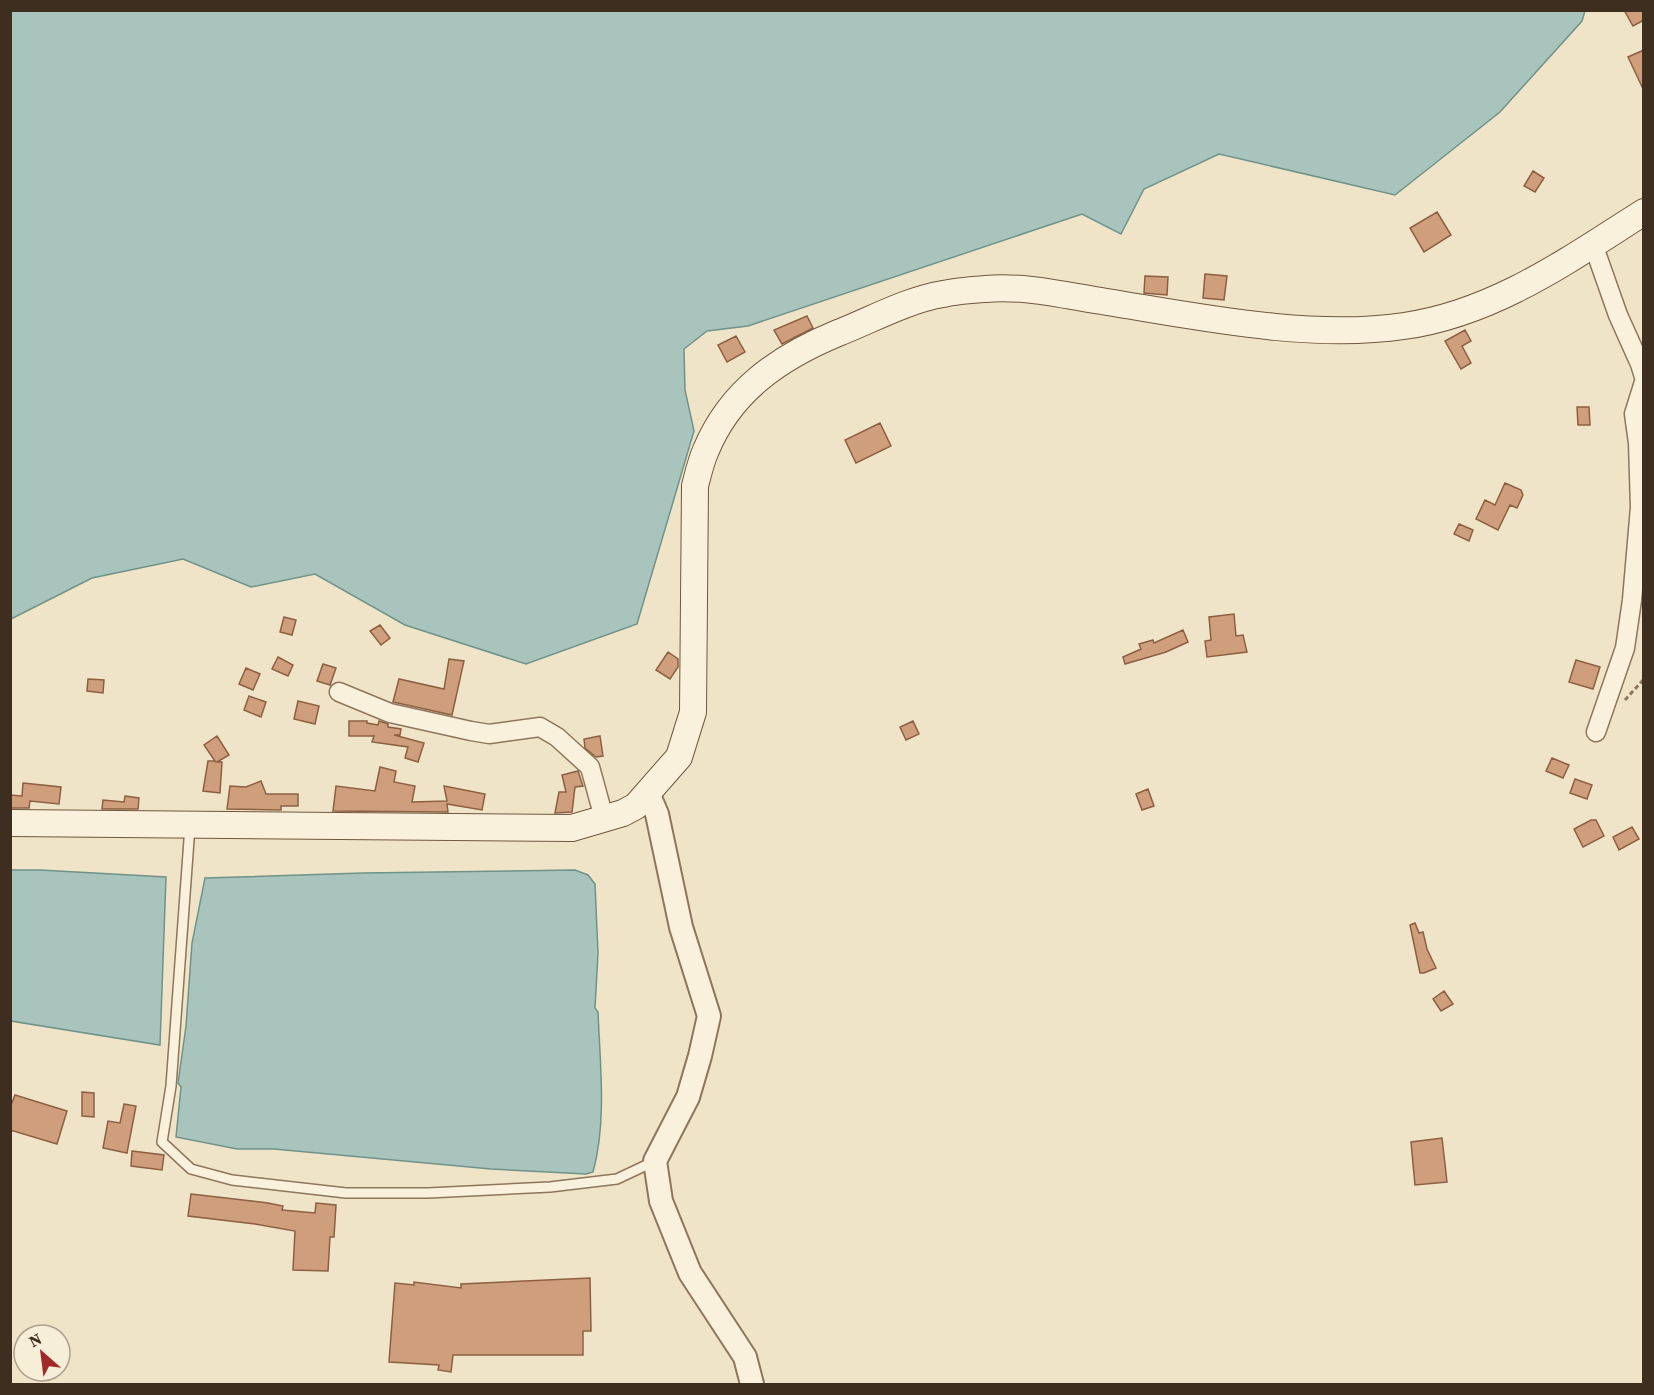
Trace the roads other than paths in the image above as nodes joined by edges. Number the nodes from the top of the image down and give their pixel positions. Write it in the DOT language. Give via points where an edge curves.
graph roads {
  1 [pos="1644,212"];
  2 [pos="1593,244"];
  3 [pos="1644,377"];
  4 [pos="1644,382"];
  5 [pos="339,692"];
  6 [pos="1596,732"];
  7 [pos="648,793"];
  8 [pos="604,818"];
  9 [pos="10,823"];
  10 [pos="190,826"];
  11 [pos="655,1161"];
  12 [pos="752,1384"];
  1 -- 2 [label="main road"];
  2 -- 3 [label="street"];
  2 -- 7 [label="main road" via="1511,292 1471,309 1405,326 1338,330 1287,327 1035,290 988,288 940,294 786,357 760,375 733,405 705,452 695,486 693,712 679,757"];
  4 -- 6 [label="street" via="1634,414 1640,507 1632,600 1625,648"];
  5 -- 8 [label="street" via="390,713 471,731 489,734 540,727 590,767"];
  7 -- 8 [label="main road" via="636,806"];
  7 -- 11 [label="street" via="657,814 681,927 709,1016 688,1097"];
  8 -- 10 [label="main road" via="572,828"];
  9 -- 10 [label="main road"];
  10 -- 11 [label="lane" via="171,1086 162,1142 190,1169 232,1180 346,1193 428,1193 550,1187 617,1179"];
  11 -- 12 [label="street" via="661,1201 690,1273 745,1357"];
}
